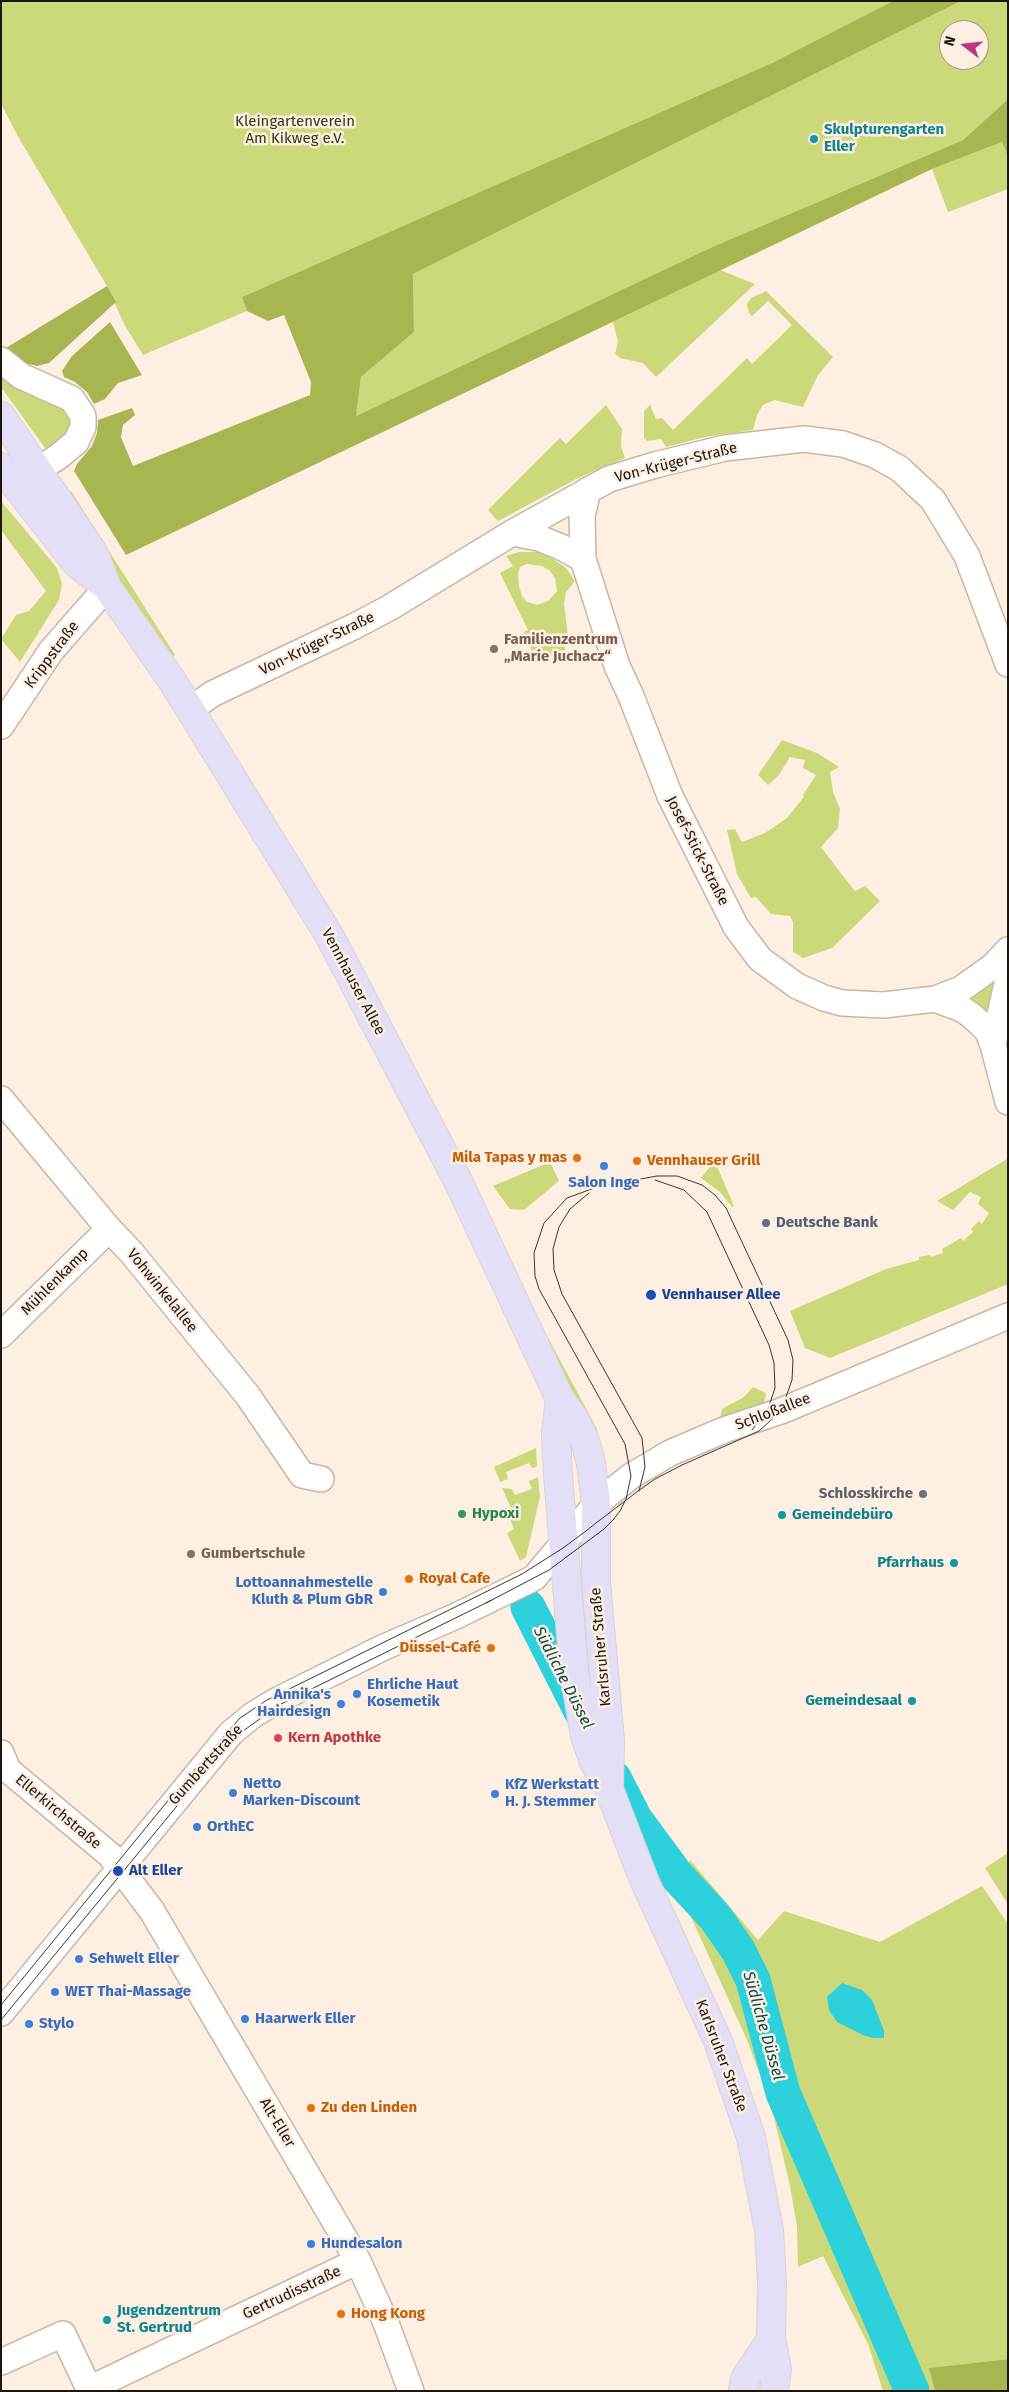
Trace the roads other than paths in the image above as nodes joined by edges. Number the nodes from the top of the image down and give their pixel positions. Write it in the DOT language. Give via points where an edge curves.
graph roads {
  1 [pos="1,360"];
  2 [pos="1,416"];
  3 [pos="18,474"];
  4 [pos="588,490"];
  5 [pos="512,533"];
  6 [pos="583,559"];
  7 [pos="107,587"];
  8 [pos="1008,664"];
  9 [pos="190,710"];
  10 [pos="1,726"];
  11 [pos="1008,950"];
  12 [pos="1008,979"];
  13 [pos="935,999"];
  14 [pos="994,1045"];
  15 [pos="1,1099"];
  16 [pos="1008,1102"];
  17 [pos="109,1229"];
  18 [pos="1008,1316"];
  19 [pos="1,1335"];
  20 [pos="560,1399"];
  21 [pos="320,1479"];
  22 [pos="596,1504"];
  23 [pos="552,1562"];
  24 [pos="596,1582"];
  25 [pos="598,1703"];
  26 [pos="1,1753"];
  27 [pos="121,1866"];
  28 [pos="1,2013"];
  29 [pos="358,2261"];
  30 [pos="771,2339"];
  31 [pos="1,2362"];
  32 [pos="90,2390"];
  33 [pos="411,2391"];
  34 [pos="742,2391"];
  35 [pos="774,2391"];
  1 -- 3 [label="street" via="21,376 72,399 83,416 83,427 76,442"];
  2 -- 3 [label="main road, Vennhauser Allee"];
  3 -- 7 [label="main road, Vennhauser Allee" via="77,564"];
  4 -- 5 [label="street, Von-Krüger-Straße"];
  4 -- 6 [label="street, Josef-Stick-Straße" via="582,516"];
  4 -- 8 [label="street, Von-Krüger-Straße" via="609,479 725,448 804,440 835,442 875,455 900,469 933,500 967,556"];
  5 -- 6 [label="street" via="539,538"];
  5 -- 9 [label="street, Von-Krüger-Straße" via="380,612 212,694"];
  6 -- 13 [label="street, Josef-Stick-Straße" via="617,666 659,772 736,927 748,944 775,972 824,998 862,1005"];
  7 -- 9 [label="main road, Vennhauser Allee"];
  7 -- 10 [label="street, Krippstraße" via="52,651"];
  9 -- 20 [label="main road, Vennhauser Allee" via="329,935 461,1187"];
  11 -- 13 [label="street, Josef-Stick-Straße" via="992,967 960,988"];
  12 -- 14 [label="street"];
  13 -- 14 [label="street, Josef-Stick-Straße" via="972,1016 987,1030"];
  14 -- 16 [label="street"];
  15 -- 17 [label="street, Vohwinkelallee"];
  17 -- 19 [label="street, Mühlenkamp"];
  17 -- 21 [label="street, Vohwinkelallee" via="248,1396 302,1475"];
  18 -- 22 [label="street, Schloßallee" via="780,1411 683,1447 645,1467"];
  20 -- 22 [label="main road, Vennhauser Allee" via="585,1441"];
  20 -- 23 [label="main road"];
  22 -- 23 [label="street, Schloßallee"];
  22 -- 24 [label="main road, Karlsruher Straße"];
  23 -- 24 [label="main road" via="574,1569"];
  23 -- 25 [label="main road, Karlsruher Straße" via="567,1605 571,1639"];
  23 -- 27 [label="street, Gumbertstraße" via="454,1617 382,1648 253,1715 231,1733"];
  24 -- 25 [label="main road, Karlsruher Straße"];
  25 -- 30 [label="main road, Karlsruher Straße" via="610,1741 609,1790 637,1863 718,2041 751,2137 769,2230"];
  26 -- 27 [label="street, Ellerkirchstraße" via="8,1770"];
  27 -- 28 [label="street, Gumbertstraße"];
  27 -- 29 [label="street, Alt-Eller" via="152,1911"];
  29 -- 32 [label="street, Gertrudisstraße"];
  29 -- 33 [label="street, Alt-Eller" via="386,2323"];
  30 -- 34 [label="main road" via="745,2379"];
  30 -- 35 [label="main road, Karlsruher Straße" via="777,2369"];
  31 -- 32 [label="street" via="63,2334"];
}
